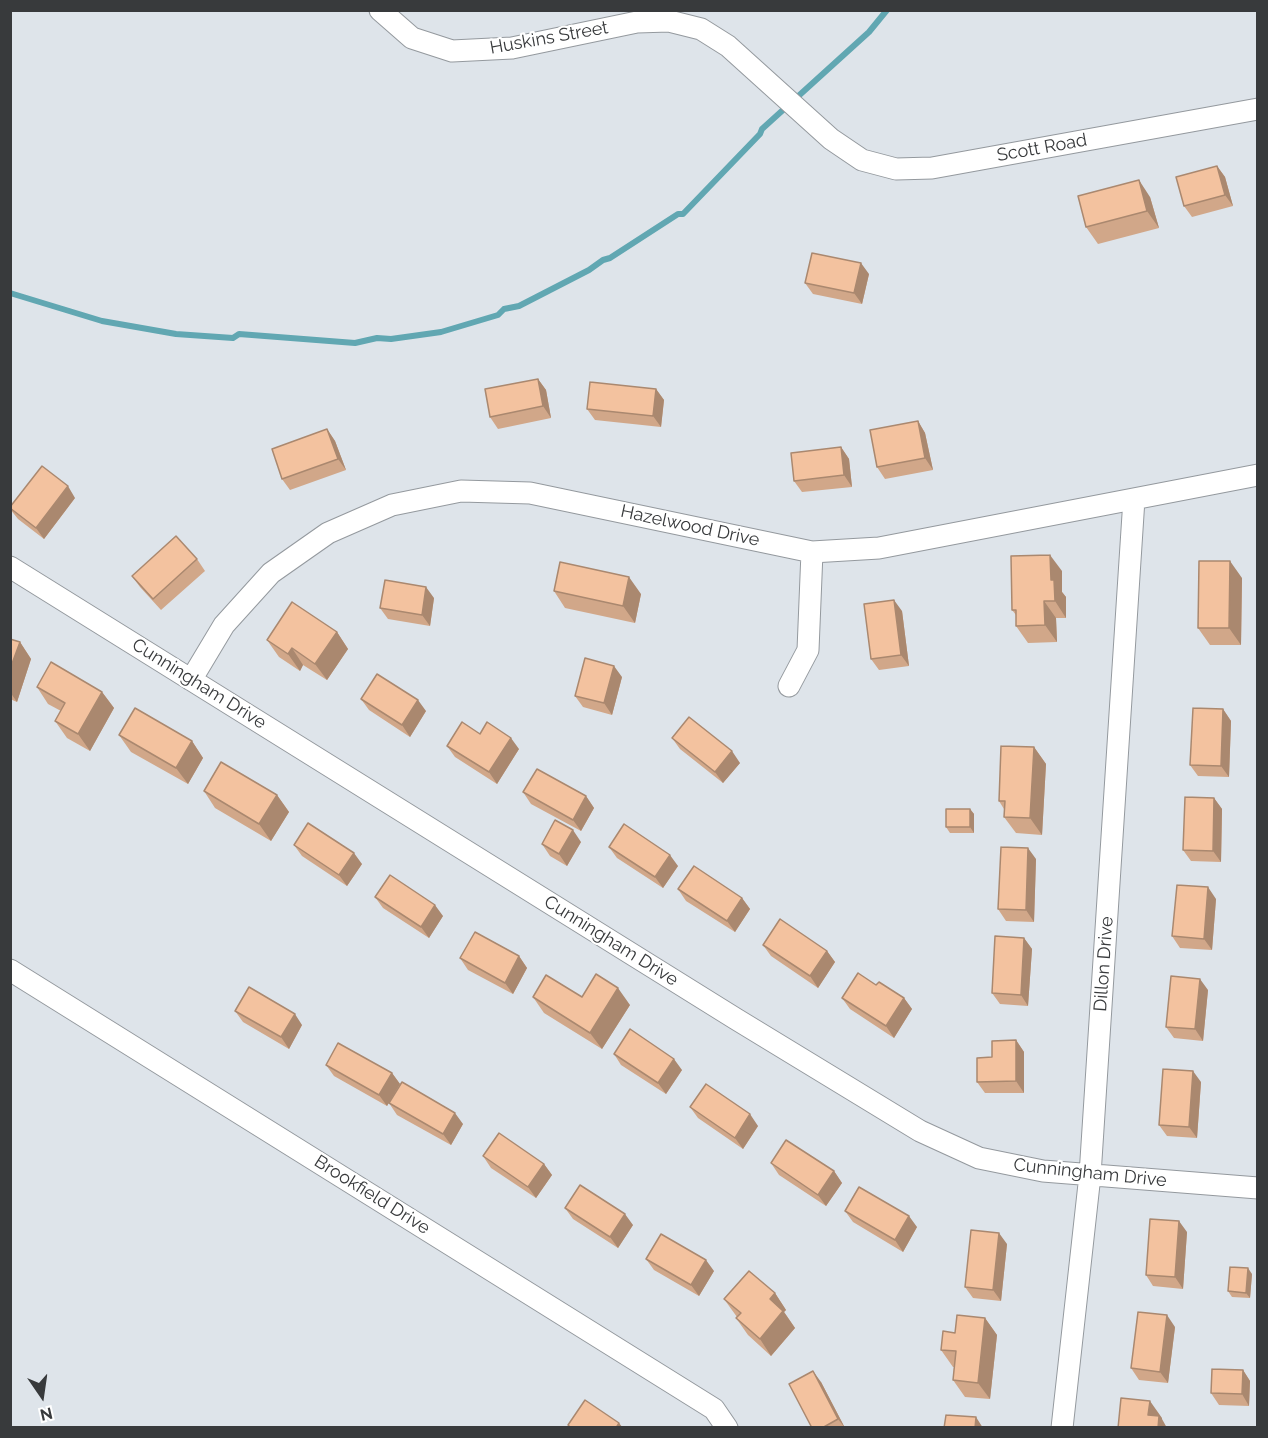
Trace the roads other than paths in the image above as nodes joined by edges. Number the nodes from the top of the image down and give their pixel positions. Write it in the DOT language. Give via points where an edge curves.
graph roads {
  1 [pos="380,10"];
  2 [pos="1257,109"];
  3 [pos="831,139"];
  4 [pos="1257,475"];
  5 [pos="1134,498"];
  6 [pos="812,552"];
  7 [pos="10,567"];
  8 [pos="191,680"];
  9 [pos="789,686"];
  10 [pos="10,970"];
  11 [pos="1090,1175"];
  12 [pos="1257,1188"];
  13 [pos="727,1428"];
  14 [pos="1062,1428"];
  1 -- 3 [label="street, Huskins Street" via="412,38 452,51 512,48 637,22 669,21 701,29 728,46"];
  2 -- 3 [label="street, Scott Road" via="932,168 896,169 862,160"];
  4 -- 5 [label="street, Hazelwood Drive"];
  5 -- 6 [label="street, Hazelwood Drive" via="879,548"];
  5 -- 11 [label="street, Dillon Drive"];
  6 -- 8 [label="street, Hazelwood Drive" via="530,493 460,491 392,505 328,533 271,573 224,624"];
  6 -- 9 [label="street" via="808,650"];
  7 -- 8 [label="street, Cunningham Drive"];
  8 -- 11 [label="street, Cunningham Drive" via="920,1131 979,1158 1043,1171"];
  10 -- 13 [label="street, Brookfield Drive" via="714,1409"];
  11 -- 12 [label="street, Cunningham Drive"];
  11 -- 14 [label="street, Dillon Drive"];
}
